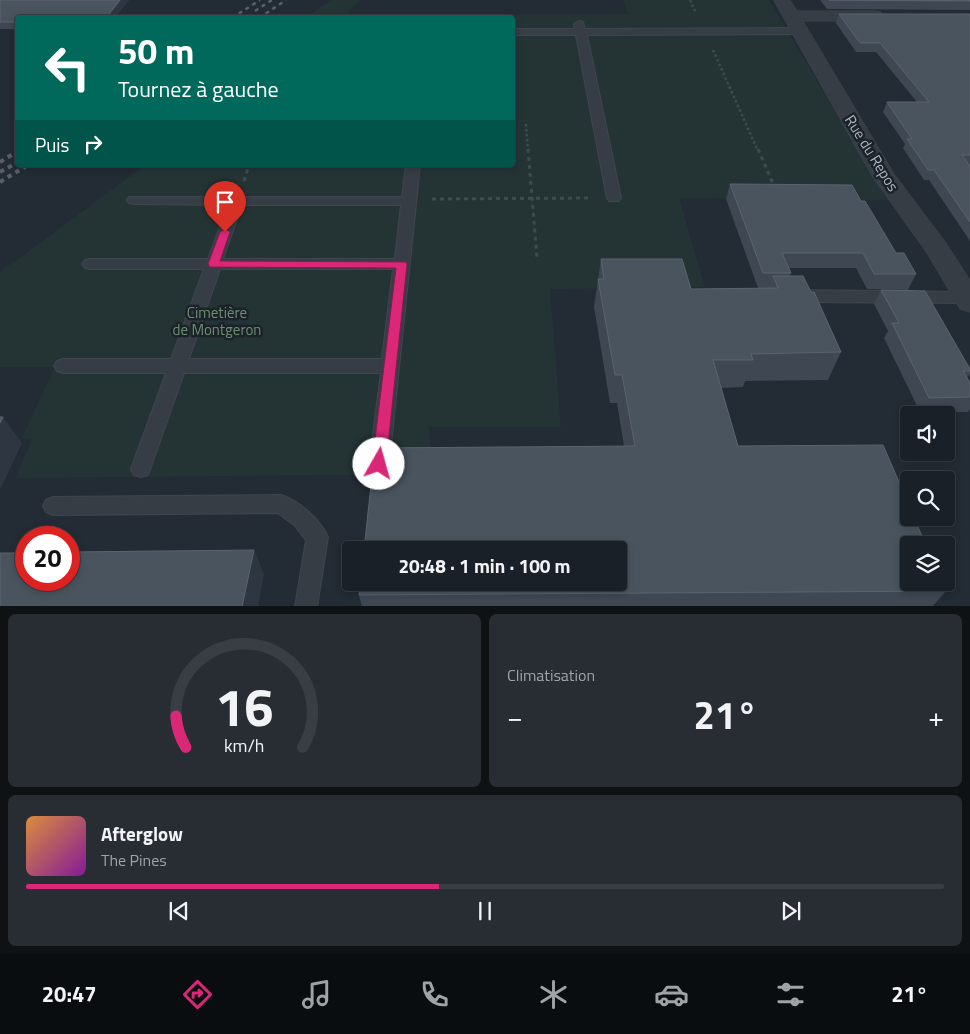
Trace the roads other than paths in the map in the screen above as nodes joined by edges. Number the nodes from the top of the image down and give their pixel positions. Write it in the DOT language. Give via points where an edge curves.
graph roads {
  1 [pos="791,16"];
  2 [pos="894,16"];
  3 [pos="579,28"];
  4 [pos="515,32"];
  5 [pos="414,167"];
  6 [pos="614,198"];
  7 [pos="134,200"];
  8 [pos="236,201"];
  9 [pos="409,201"];
  10 [pos="90,264"];
  11 [pos="214,264"];
  12 [pos="402,264"];
  13 [pos="779,296"];
  14 [pos="969,300"];
  15 [pos="63,366"];
  16 [pos="177,366"];
  17 [pos="390,366"];
  18 [pos="379,464"];
  19 [pos="141,468"];
  20 [pos="53,506"];
  21 [pos="306,606"];
  1 -- 2 [label="street"];
  1 -- 3 [label="lane" via="705,32"];
  1 -- 14 [label="street, Rue du Repos" via="884,176"];
  3 -- 4 [label="lane"];
  3 -- 6 [label="lane"];
  5 -- 9 [label="lane"];
  7 -- 8 [label="lane"];
  8 -- 9 [label="lane"];
  8 -- 11 [label="lane"];
  9 -- 12 [label="lane"];
  10 -- 11 [label="lane"];
  11 -- 12 [label="lane"];
  11 -- 16 [label="lane"];
  12 -- 17 [label="lane"];
  13 -- 14 [label="lane"];
  15 -- 16 [label="lane"];
  16 -- 17 [label="lane"];
  16 -- 19 [label="lane"];
  17 -- 18 [label="lane"];
  20 -- 21 [label="lane" via="281,504 301,518 317,537"];
}
